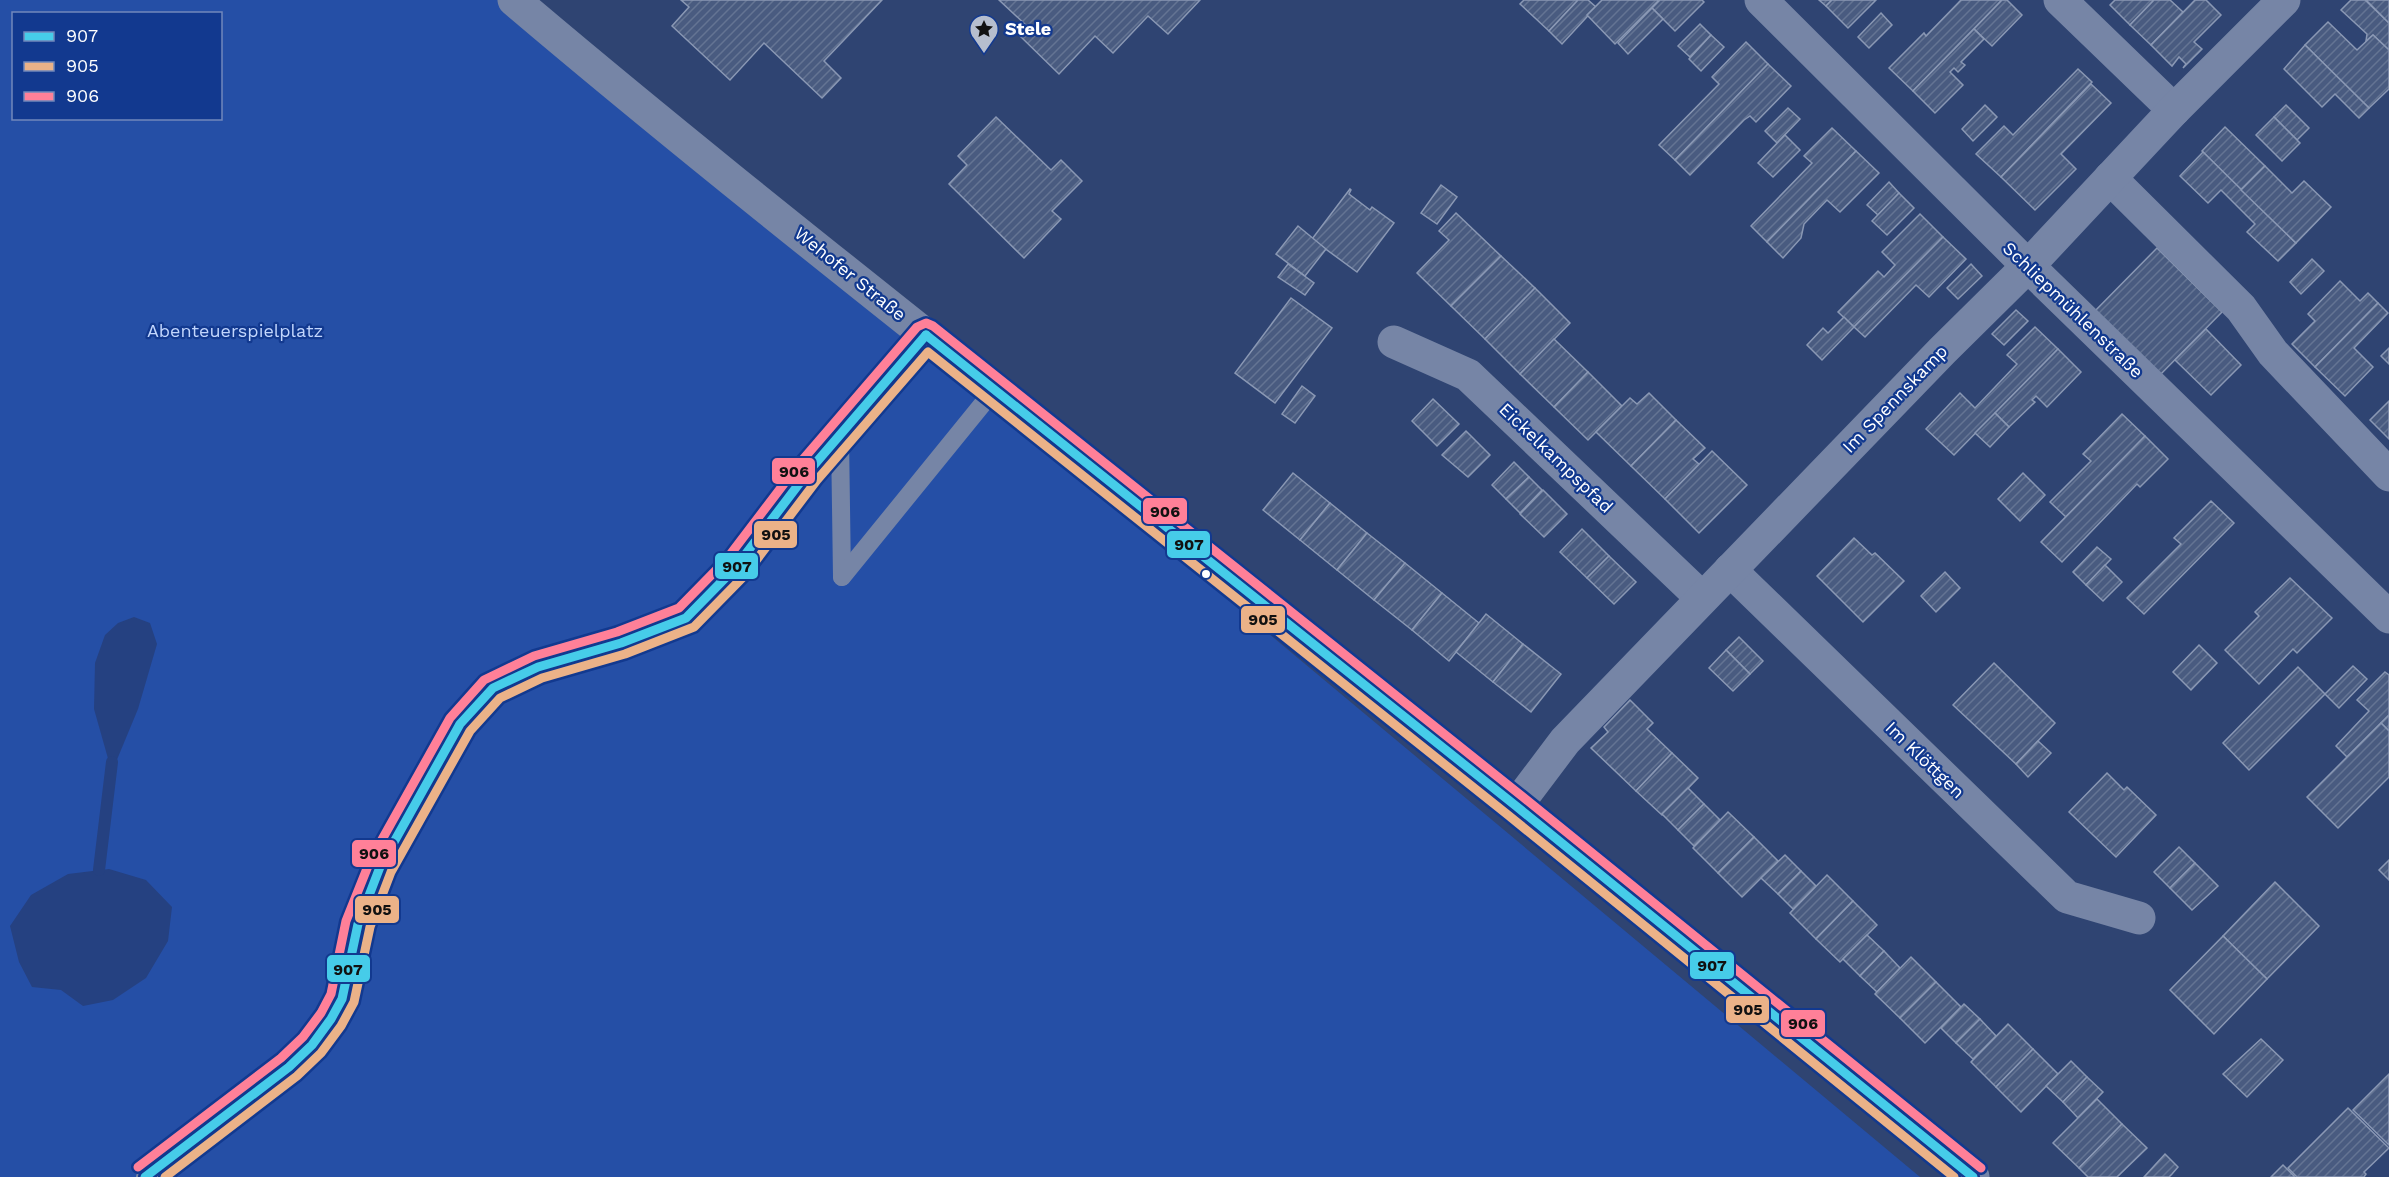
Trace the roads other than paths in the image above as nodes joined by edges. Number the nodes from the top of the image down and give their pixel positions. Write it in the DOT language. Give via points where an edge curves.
graph roads {
  1 [pos="514,0"];
  2 [pos="1761,0"];
  3 [pos="2060,0"];
  4 [pos="2284,0"];
  5 [pos="2174,110"];
  6 [pos="2110,178"];
  7 [pos="2028,266"];
  8 [pos="926,335"];
  9 [pos="1394,342"];
  10 [pos="994,390"];
  11 [pos="840,437"];
  12 [pos="2389,475"];
  13 [pos="1730,570"];
  14 [pos="1702,598"];
  15 [pos="2389,617"];
  16 [pos="1516,806"];
  17 [pos="2139,918"];
  18 [pos="146,1177"];
  19 [pos="1973,1177"];
  1 -- 8 [label="street, Wehofer Straße"];
  2 -- 7 [label="street, Schliepmühlenstraße"];
  3 -- 5 [label="street"];
  4 -- 5 [label="street, Im Spennskamp"];
  5 -- 6 [label="street, Im Spennskamp"];
  6 -- 7 [label="street, Im Spennskamp"];
  6 -- 12 [label="street" via="2241,308 2273,353"];
  7 -- 13 [label="street, Im Spennskamp"];
  7 -- 15 [label="street, Schliepmühlenstraße"];
  8 -- 10 [label="street, Wehofer Straße"];
  8 -- 11 [label="lane"];
  9 -- 14 [label="street, Eickelkampspfad" via="1468,375"];
  10 -- 11 [label="lane" via="842,577"];
  10 -- 16 [label="street, Wehofer Straße"];
  11 -- 18 [label="lane" via="808,472 735,568 686,618 621,643 538,667 493,688 460,724 380,867 358,924 342,999 331,1019 289,1067"];
  13 -- 14 [label="street, Im Spennskamp"];
  13 -- 17 [label="street, Im Klöttgen" via="2067,897"];
  14 -- 16 [label="street, Im Spennskamp" via="1564,741"];
  16 -- 19 [label="street, Wehofer Straße"];
}
